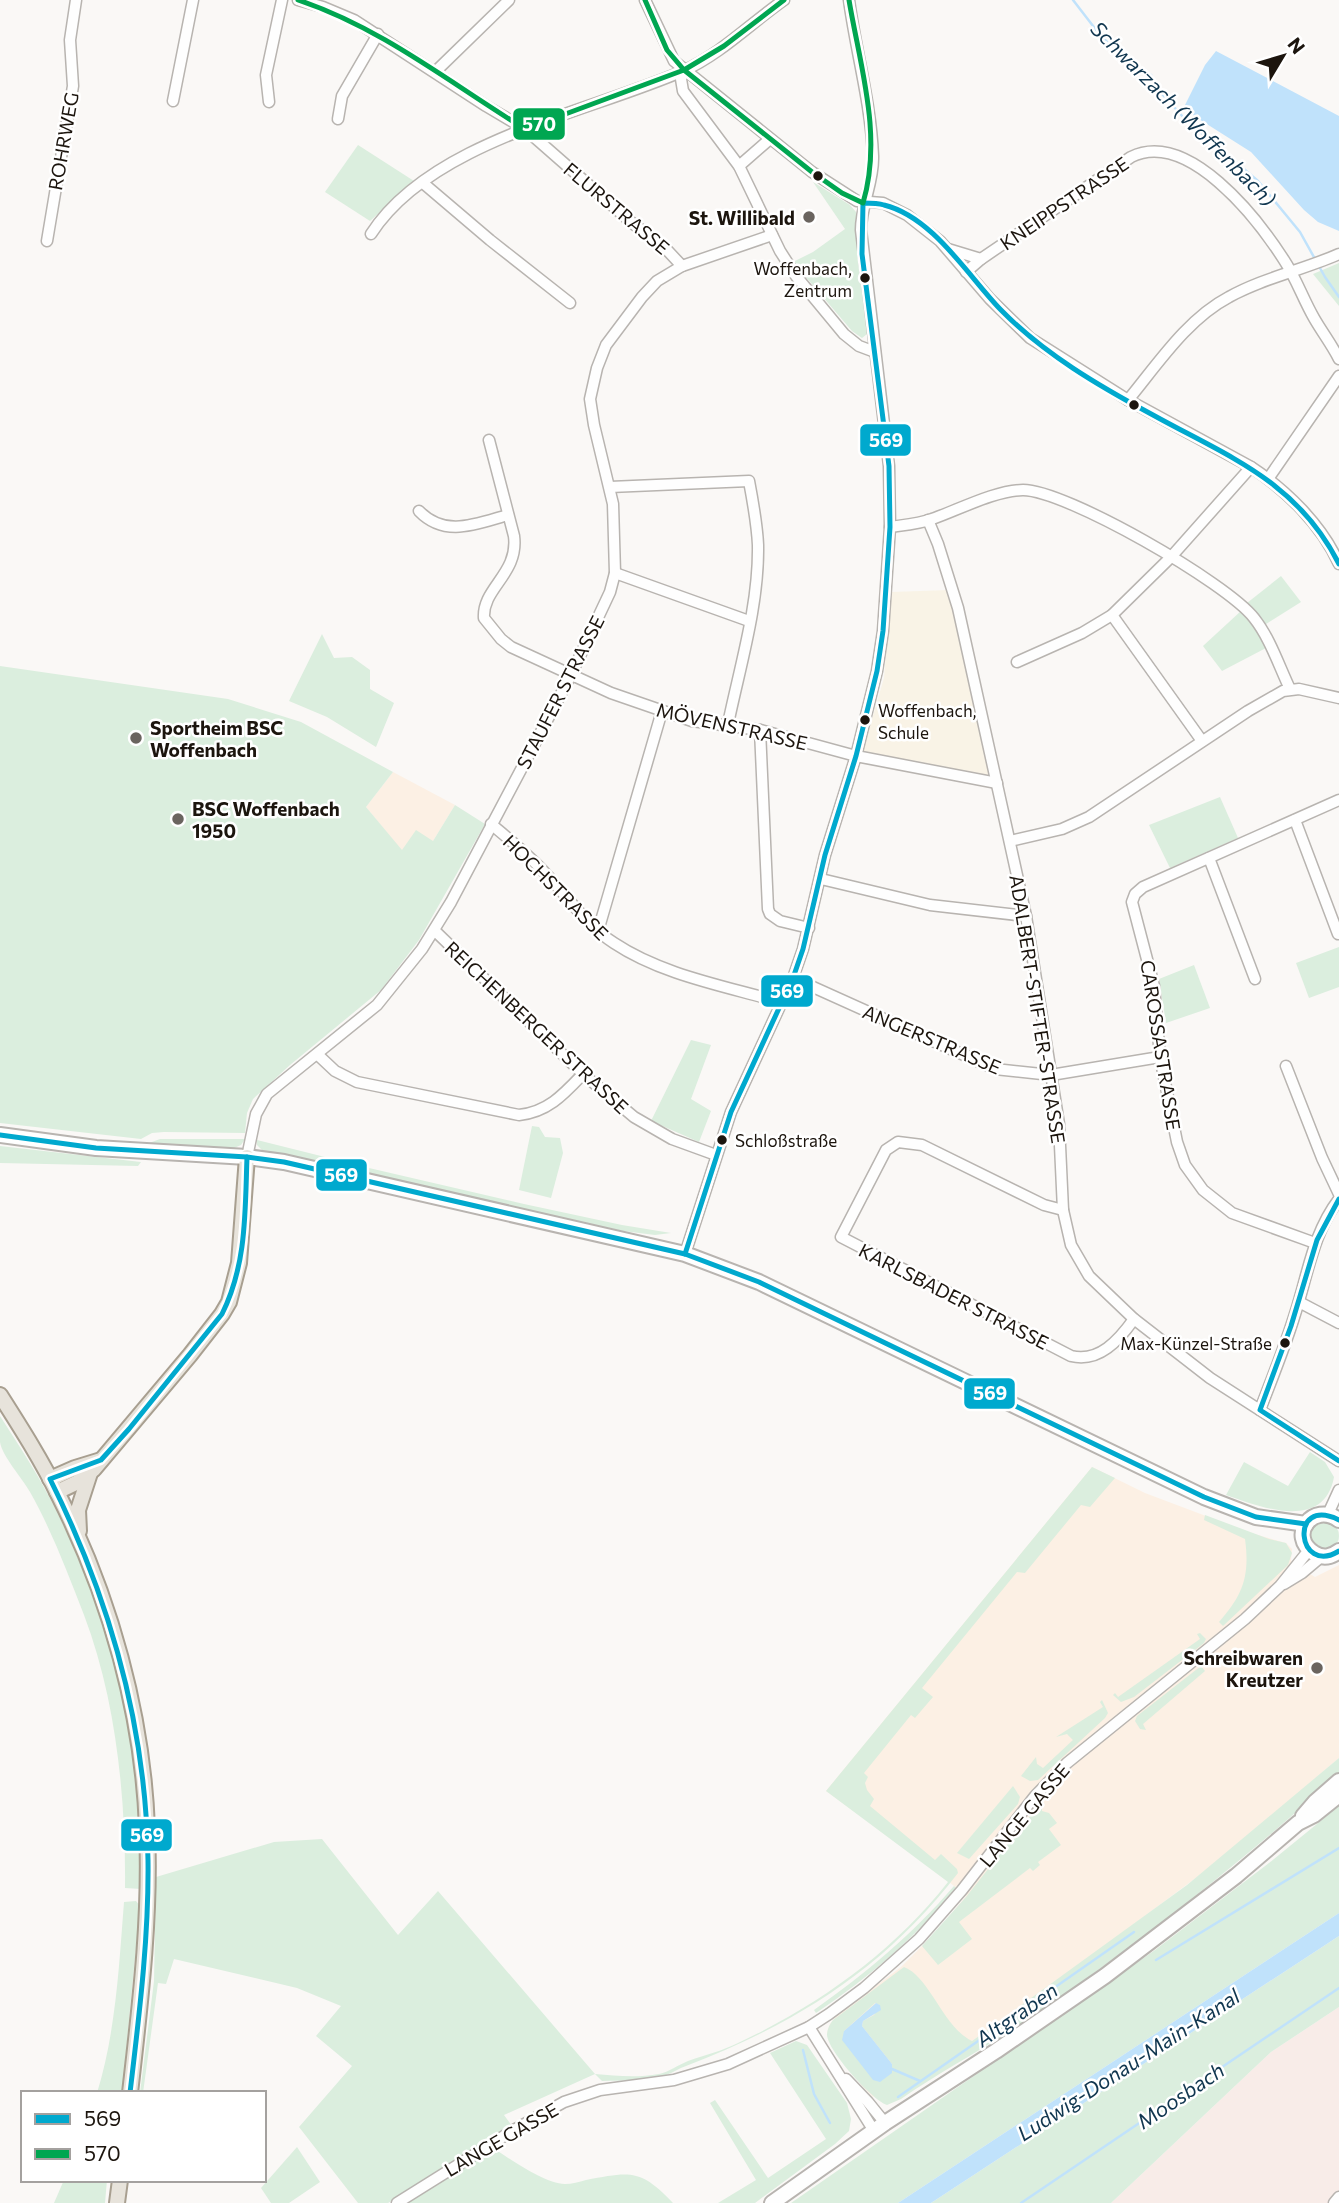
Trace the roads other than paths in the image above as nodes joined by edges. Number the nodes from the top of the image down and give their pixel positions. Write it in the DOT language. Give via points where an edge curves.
graph roads {
  1 [pos="76,0"];
  2 [pos="193,0"];
  3 [pos="282,0"];
  4 [pos="298,0"];
  5 [pos="509,0"];
  6 [pos="645,0"];
  7 [pos="784,0"];
  8 [pos="849,0"];
  9 [pos="378,34"];
  10 [pos="684,71"];
  11 [pos="435,72"];
  12 [pos="173,101"];
  13 [pos="269,102"];
  14 [pos="338,119"];
  15 [pos="525,129"];
  16 [pos="770,139"];
  17 [pos="739,166"];
  18 [pos="423,183"];
  19 [pos="863,203"];
  20 [pos="371,234"];
  21 [pos="772,235"];
  22 [pos="47,241"];
  23 [pos="948,249"];
  24 [pos="1336,255"];
  25 [pos="981,259"];
  26 [pos="682,265"];
  27 [pos="966,272"];
  28 [pos="1292,273"];
  29 [pos="570,303"];
  30 [pos="875,352"];
  31 [pos="1339,359"];
  32 [pos="1339,376"];
  33 [pos="1128,400"];
  34 [pos="489,440"];
  35 [pos="1251,467"];
  36 [pos="1268,479"];
  37 [pos="610,487"];
  38 [pos="419,511"];
  39 [pos="508,514"];
  40 [pos="929,520"];
  41 [pos="890,527"];
  42 [pos="1336,549"];
  43 [pos="1171,557"];
  44 [pos="1339,564"];
  45 [pos="615,573"];
  46 [pos="1112,615"];
  47 [pos="749,621"];
  48 [pos="1017,662"];
  49 [pos="571,675"];
  50 [pos="1290,689"];
  51 [pos="1339,698"];
  52 [pos="662,711"];
  53 [pos="728,724"];
  54 [pos="760,730"];
  55 [pos="1202,741"];
  56 [pos="856,756"];
  57 [pos="997,783"];
  58 [pos="1339,800"];
  59 [pos="1294,820"];
  60 [pos="491,824"];
  61 [pos="1010,841"];
  62 [pos="1209,858"];
  63 [pos="821,879"];
  64 [pos="1026,916"];
  65 [pos="809,928"];
  66 [pos="435,931"];
  67 [pos="598,931"];
  68 [pos="1338,934"];
  69 [pos="793,978"];
  70 [pos="1255,979"];
  71 [pos="780,1002"];
  72 [pos="318,1055"];
  73 [pos="1160,1057"];
  74 [pos="1286,1066"];
  75 [pos="583,1074"];
  76 [pos="1051,1074"];
  77 [pos="0,1135"];
  78 [pos="716,1155"];
  79 [pos="247,1157"];
  80 [pos="1339,1194"];
  81 [pos="1339,1199"];
  82 [pos="1063,1210"];
  83 [pos="1315,1243"];
  84 [pos="685,1254"];
  85 [pos="1299,1302"];
  86 [pos="1134,1320"];
  87 [pos="1339,1324"];
  88 [pos="0,1395"];
  89 [pos="1260,1410"];
  90 [pos="101,1460"];
  91 [pos="1339,1461"];
  92 [pos="90,1473"];
  93 [pos="54,1486"];
  94 [pos="1339,1490"];
  95 [pos="1335,1515"];
  96 [pos="1304,1530"];
  97 [pos="83,1550"];
  98 [pos="1339,1551"];
  99 [pos="1315,1553"];
  100 [pos="1339,1781"];
  101 [pos="1339,1795"];
  102 [pos="1298,1824"];
  103 [pos="809,2027"];
  104 [pos="130,2091"];
  105 [pos="879,2127"];
  106 [pos="120,2182"];
  107 [pos="1339,2197"];
  108 [pos="117,2203"];
  109 [pos="397,2203"];
  110 [pos="772,2203"];
  111 [pos="1334,2203"];
  1 -- 22 [label="street, ROHRWEG" via="70,40 73,86"];
  2 -- 12 [label="street"];
  3 -- 13 [label="street" via="266,75"];
  4 -- 9 [label="street, FLURSTRASSE"];
  5 -- 11 [label="street"];
  6 -- 10 [label="street" via="667,50"];
  7 -- 10 [label="street"];
  8 -- 19 [label="street" via="873,155"];
  9 -- 11 [label="street, FLURSTRASSE"];
  9 -- 14 [label="street" via="342,96"];
  10 -- 15 [label="street"];
  10 -- 16 [label="street"];
  10 -- 17 [label="street" via="683,91"];
  11 -- 15 [label="street, FLURSTRASSE"];
  15 -- 18 [label="street"];
  15 -- 26 [label="street, FLURSTRASSE"];
  16 -- 17 [label="street"];
  16 -- 19 [label="street" via="842,193"];
  17 -- 21 [label="street"];
  18 -- 20 [label="street" via="389,211"];
  18 -- 29 [label="street"];
  19 -- 23 [label="street" via="883,203 898,210"];
  19 -- 30 [label="street" via="862,254"];
  21 -- 26 [label="street, STAUFER STRASSE"];
  21 -- 30 [label="street" via="796,276 844,334"];
  23 -- 25 [label="street, KNEIPPSTRASSE"];
  23 -- 27 [label="street"];
  24 -- 28 [label="street"];
  25 -- 27 [label="street, KNEIPPSTRASSE"];
  25 -- 28 [label="street, KNEIPPSTRASSE" via="1131,157 1156,151 1213,176"];
  26 -- 37 [label="street, STAUFER STRASSE" via="642,297 616,329 597,368 591,411"];
  27 -- 33 [label="street" via="1030,338"];
  28 -- 31 [label="street, KNEIPPSTRASSE"];
  28 -- 33 [label="street" via="1249,287 1215,306 1185,333"];
  30 -- 41 [label="street"];
  32 -- 36 [label="street"];
  33 -- 35 [label="street"];
  34 -- 39 [label="street"];
  35 -- 36 [label="street"];
  35 -- 43 [label="street"];
  36 -- 42 [label="street"];
  37 -- 45 [label="street, STAUFER STRASSE"];
  37 -- 47 [label="street" via="749,481 758,545"];
  38 -- 39 [label="street" via="446,527 478,524"];
  39 -- 49 [label="street, MÖVENSTRASSE" via="515,552 487,602 484,618 511,648"];
  40 -- 41 [label="street"];
  40 -- 43 [label="street" via="1006,493 1037,491"];
  40 -- 57 [label="street, ADALBERT-STIFTER-STRASSE" via="958,608"];
  41 -- 56 [label="street" via="879,658"];
  42 -- 44 [label="street"];
  43 -- 46 [label="street"];
  43 -- 50 [label="street" via="1217,585 1255,618"];
  45 -- 47 [label="street"];
  45 -- 49 [label="street, STAUFER STRASSE"];
  46 -- 48 [label="street" via="1074,638"];
  46 -- 55 [label="street"];
  47 -- 53 [label="street"];
  49 -- 52 [label="street, MÖVENSTRASSE"];
  49 -- 60 [label="street, STAUFER STRASSE"];
  50 -- 51 [label="street"];
  50 -- 55 [label="street"];
  52 -- 53 [label="street, MÖVENSTRASSE" via="692,721"];
  52 -- 67 [label="street"];
  53 -- 54 [label="street, MÖVENSTRASSE"];
  54 -- 56 [label="street, MÖVENSTRASSE"];
  54 -- 65 [label="street" via="770,914"];
  55 -- 61 [label="street" via="1077,823"];
  56 -- 57 [label="street, MÖVENSTRASSE"];
  56 -- 63 [label="street"];
  57 -- 61 [label="street, ADALBERT-STIFTER-STRASSE"];
  58 -- 59 [label="street, CAROSSASTRASSE"];
  59 -- 62 [label="street, CAROSSASTRASSE"];
  59 -- 68 [label="street"];
  60 -- 66 [label="street, STAUFER STRASSE"];
  60 -- 67 [label="street, HOCHSTRASSE" via="535,863"];
  61 -- 64 [label="street, ADALBERT-STIFTER-STRASSE"];
  62 -- 70 [label="street"];
  62 -- 73 [label="street, CAROSSASTRASSE" via="1143,887 1132,902 1154,986"];
  63 -- 64 [label="street" via="930,905"];
  63 -- 65 [label="street"];
  64 -- 76 [label="street, ADALBERT-STIFTER-STRASSE"];
  65 -- 69 [label="street"];
  66 -- 72 [label="street, STAUFER STRASSE" via="384,999"];
  66 -- 75 [label="street, REICHENBERGER STRASSE"];
  67 -- 71 [label="street, HOCHSTRASSE" via="649,962"];
  69 -- 71 [label="street"];
  69 -- 76 [label="street, ANGERSTRASSE" via="983,1065"];
  71 -- 78 [label="street" via="730,1111"];
  72 -- 75 [label="street" via="357,1082 520,1115 546,1108"];
  72 -- 79 [label="street, STAUFER STRASSE" via="264,1099"];
  73 -- 76 [label="street, ANGERSTRASSE"];
  73 -- 83 [label="street, CAROSSASTRASSE" via="1179,1149 1203,1190 1232,1213"];
  74 -- 80 [label="street"];
  75 -- 78 [label="street, REICHENBERGER STRASSE" via="649,1128"];
  76 -- 82 [label="street, ADALBERT-STIFTER-STRASSE" via="1059,1124"];
  77 -- 79 [label="street" via="124,1151"];
  78 -- 84 [label="street"];
  79 -- 84 [label="street"];
  79 -- 90 [label="main road" via="242,1245 229,1302"];
  81 -- 83 [label="street"];
  82 -- 86 [label="street, ADALBERT-STIFTER-STRASSE" via="1081,1264"];
  82 -- 86 [label="street, KARLSBADER STRASSE" via="922,1145 898,1142 886,1150 841,1237 1071,1356 1101,1352"];
  83 -- 85 [label="street"];
  84 -- 96 [label="street" via="759,1282 1219,1503"];
  85 -- 87 [label="street"];
  85 -- 89 [label="street"];
  86 -- 89 [label="street, ADALBERT-STIFTER-STRASSE"];
  88 -- 93 [label="main road"];
  89 -- 91 [label="street, ADALBERT-STIFTER-STRASSE"];
  90 -- 92 [label="main road"];
  90 -- 93 [label="main road" via="75,1468"];
  92 -- 93 [label="main road"];
  92 -- 97 [label="main road" via="78,1510"];
  93 -- 97 [label="main road"];
  94 -- 95 [label="street"];
  95 -- 96 [label="street" via="1315,1516"];
  96 -- 99 [label="street"];
  97 -- 104 [label="main road" via="129,1693 147,1826 147,1926"];
  98 -- 99 [label="street" via="1330,1556"];
  99 -- 103 [label="street, LANGE GASSE" via="1299,1575 1067,1763 919,1939 864,1988"];
  100 -- 102 [label="street" via="1315,1801"];
  101 -- 102 [label="street"];
  102 -- 105 [label="street" via="1124,1962"];
  103 -- 105 [label="street" via="835,2069 860,2093"];
  103 -- 109 [label="street, LANGE GASSE" via="705,2072 614,2087 564,2102"];
  105 -- 110 [label="street"];
  106 -- 108 [label="main road"];
  107 -- 111 [label="street"];
}
